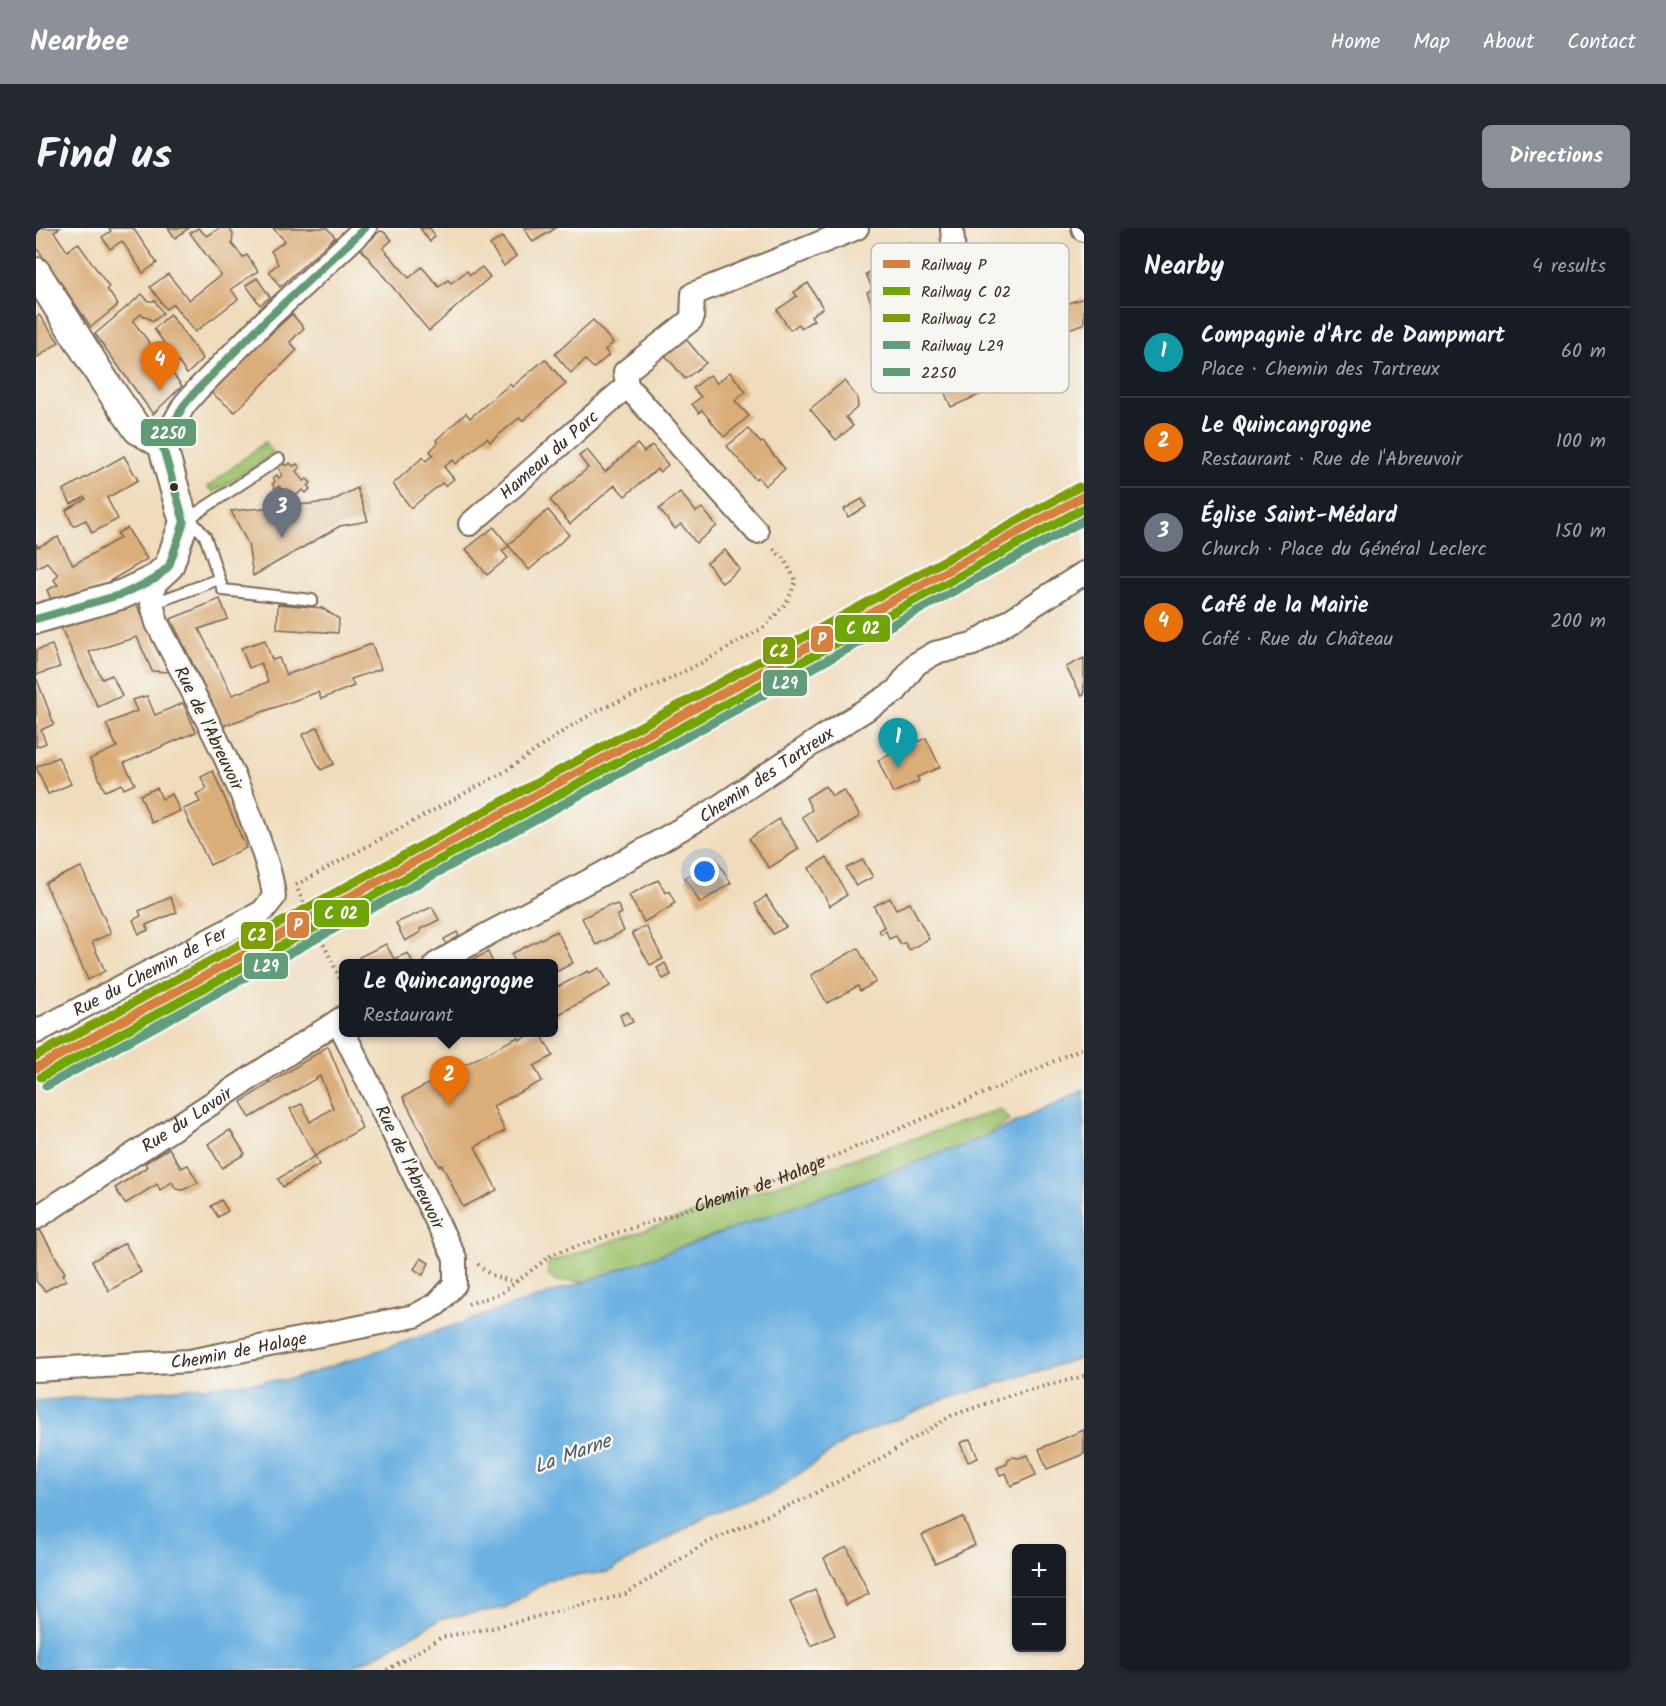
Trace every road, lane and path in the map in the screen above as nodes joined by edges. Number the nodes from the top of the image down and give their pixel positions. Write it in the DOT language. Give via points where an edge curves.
graph roads {
  1 [pos="365,228"];
  2 [pos="857,228"];
  3 [pos="952,228"];
  4 [pos="953,243"];
  5 [pos="36,272"];
  6 [pos="627,386"];
  7 [pos="162,444"];
  8 [pos="279,459"];
  9 [pos="187,520"];
  10 [pos="470,524"];
  11 [pos="757,532"];
  12 [pos="1084,573"];
  13 [pos="219,579"];
  14 [pos="153,591"];
  15 [pos="312,600"];
  16 [pos="36,619"];
  17 [pos="272,878"];
  18 [pos="296,885"];
  19 [pos="305,905"];
  20 [pos="443,959"];
  21 [pos="339,976"];
  22 [pos="339,1020"];
  23 [pos="36,1032"];
  24 [pos="350,1037"];
  25 [pos="1084,1047"];
  26 [pos="36,1218"];
  27 [pos="455,1284"];
  28 [pos="437,1304"];
  29 [pos="36,1370"];
  30 [pos="1084,1376"];
  31 [pos="387,1670"];
  1 -- 7 [label="street" via="197,390"];
  2 -- 6 [label="street, Hameau du Parc" via="693,294 692,319 626,372"];
  3 -- 4 [label="street"];
  5 -- 7 [label="street" via="138,430"];
  6 -- 10 [label="street, Hameau du Parc"];
  6 -- 11 [label="street"];
  7 -- 9 [label="street"];
  8 -- 9 [label="lane"];
  9 -- 13 [label="lane" via="205,536"];
  9 -- 14 [label="street" via="169,566"];
  11 -- 18 [label="path" via="785,560 796,581 787,602 766,626 705,661 599,710 504,772"];
  12 -- 20 [label="street, Chemin des Tartreux" via="973,644 935,653 916,664 896,691 711,812"];
  13 -- 14 [label="lane"];
  13 -- 15 [label="lane" via="223,590"];
  14 -- 16 [label="street" via="123,594"];
  14 -- 17 [label="street, Rue de l'Abreuvoir" via="157,623 248,810"];
  17 -- 23 [label="street, Rue du Chemin de Fer" via="274,897 262,912"];
  19 -- 21 [label="path"];
  22 -- 26 [label="street, Rue du Lavoir"];
  24 -- 27 [label="street, Rue de l'Abreuvoir" via="455,1257"];
  25 -- 28 [label="path, Chemin de Halage" via="782,1178 553,1254 500,1294 448,1310"];
  27 -- 28 [label="street, Chemin de Halage"];
  28 -- 29 [label="street, Chemin de Halage" via="415,1316 189,1361"];
  30 -- 31 [label="path" via="1010,1395 951,1416 816,1493 704,1544 626,1594 442,1637"];
}
